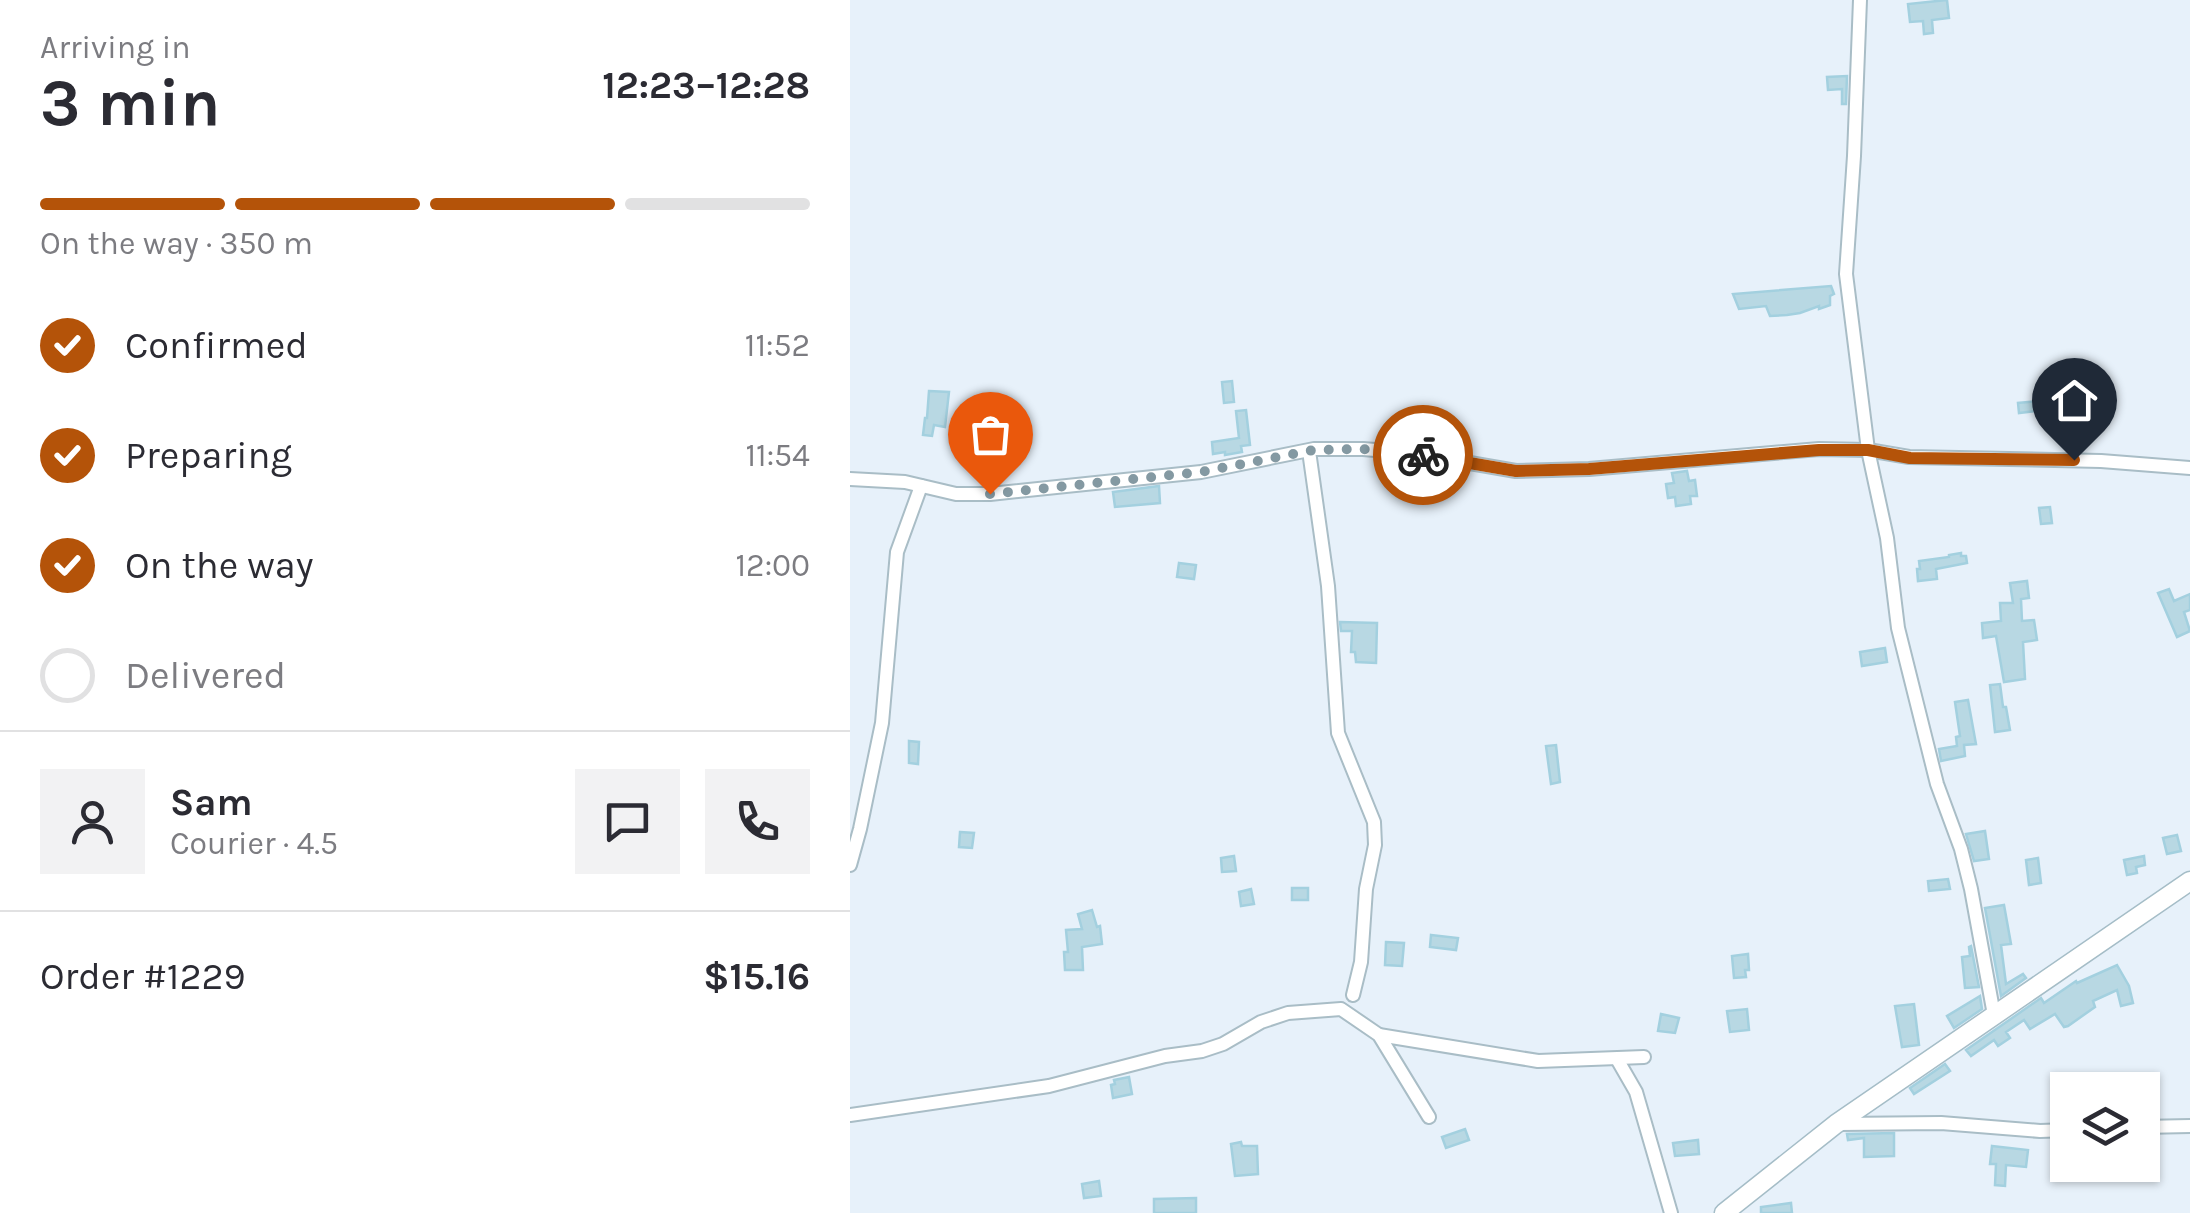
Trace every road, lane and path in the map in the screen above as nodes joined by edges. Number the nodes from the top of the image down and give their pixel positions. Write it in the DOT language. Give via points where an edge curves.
graph roads {
  1 [pos="1860,0"];
  2 [pos="1309,450"];
  3 [pos="1868,450"];
  4 [pos="2190,468"];
  5 [pos="850,479"];
  6 [pos="921,486"];
  7 [pos="850,864"];
  8 [pos="2190,881"];
  9 [pos="1353,994"];
  10 [pos="1994,1016"];
  11 [pos="1379,1035"];
  12 [pos="1644,1057"];
  13 [pos="1617,1059"];
  14 [pos="850,1115"];
  15 [pos="1429,1117"];
  16 [pos="1836,1124"];
  17 [pos="2190,1126"];
  18 [pos="2160,1127"];
  19 [pos="2050,1131"];
  20 [pos="1671,1213"];
  21 [pos="1724,1213"];
  1 -- 3 [label="street" via="1846,274"];
  2 -- 3 [label="street" via="1412,453 1516,471"];
  2 -- 6 [label="street" via="1201,472 990,494"];
  2 -- 9 [label="street" via="1328,586 1338,734 1374,822"];
  3 -- 4 [label="street" via="1910,458"];
  3 -- 10 [label="street" via="1888,538 1898,628 1936,784 1968,876"];
  5 -- 6 [label="street"];
  6 -- 7 [label="street" via="897,552 882,723"];
  8 -- 10 [label="main road"];
  10 -- 16 [label="main road"];
  11 -- 13 [label="street" via="1538,1061"];
  11 -- 14 [label="street" via="1340,1009 1288,1013 1202,1051 1049,1086"];
  11 -- 15 [label="street"];
  12 -- 13 [label="street"];
  13 -- 20 [label="street" via="1636,1092"];
  16 -- 19 [label="street"];
  16 -- 21 [label="main road"];
  17 -- 18 [label="street"];
}
